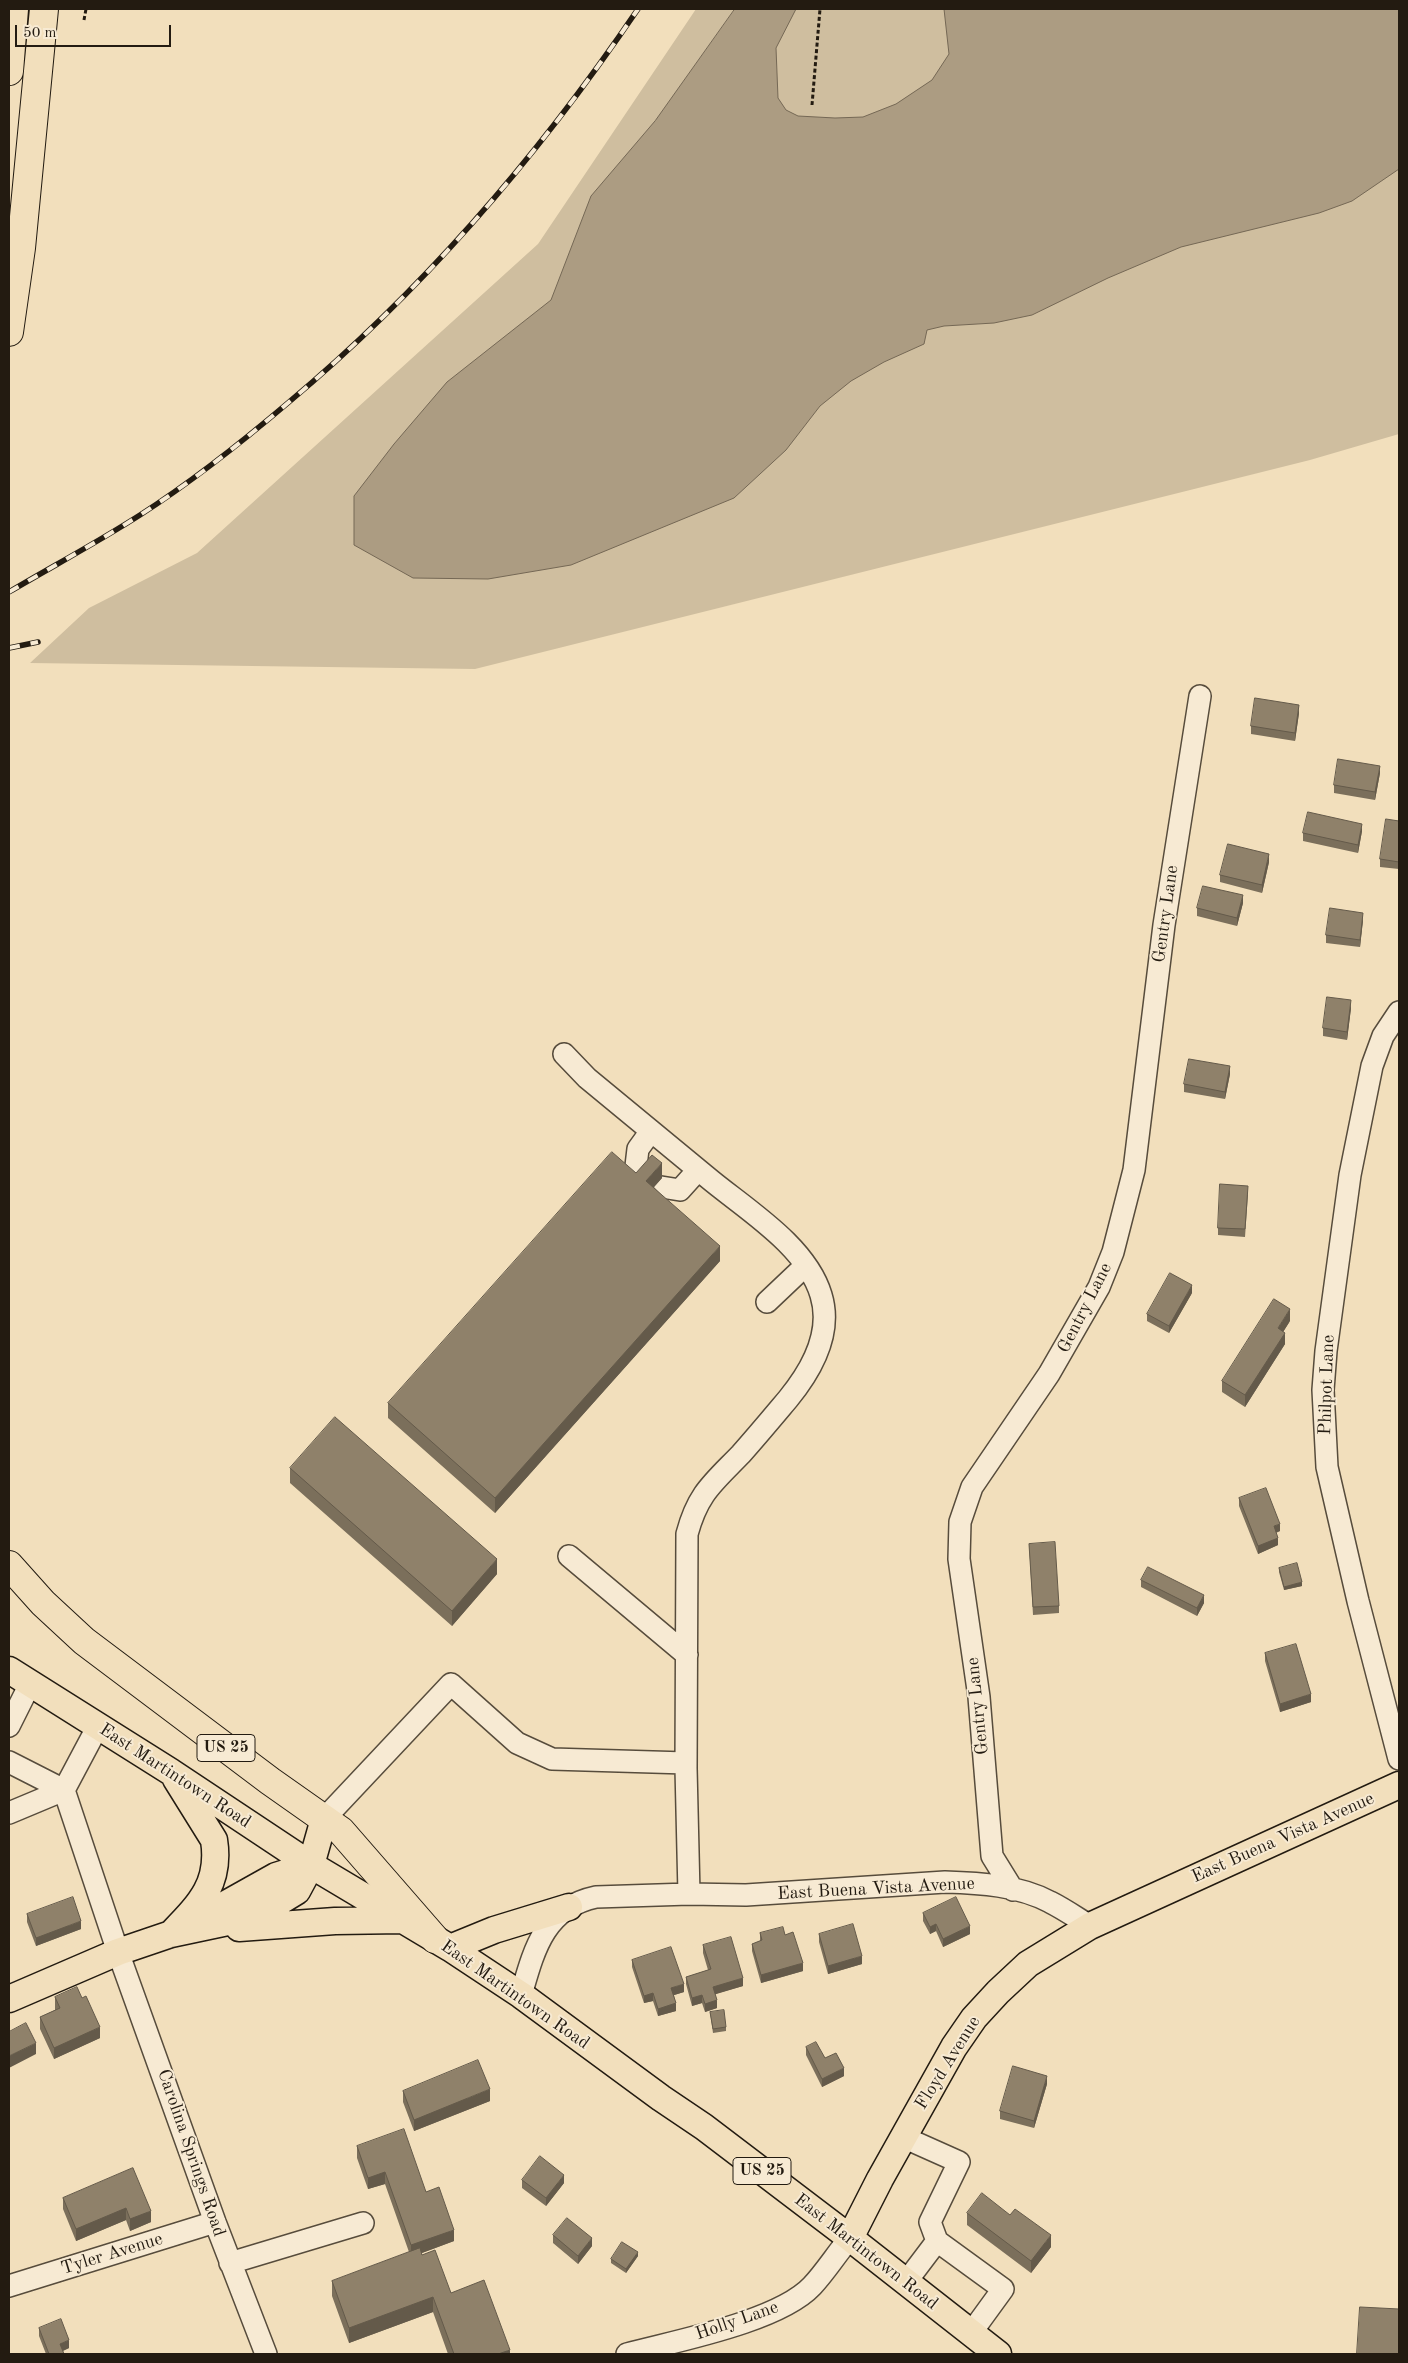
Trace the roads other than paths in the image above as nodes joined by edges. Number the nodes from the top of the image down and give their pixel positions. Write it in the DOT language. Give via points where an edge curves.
graph roads {
  1 [pos="14,9"];
  2 [pos="44,9"];
  3 [pos="9,71"];
  4 [pos="9,332"];
  5 [pos="1200,696"];
  6 [pos="1399,1012"];
  7 [pos="564,1054"];
  8 [pos="651,1131"];
  9 [pos="698,1170"];
  10 [pos="805,1266"];
  11 [pos="767,1302"];
  12 [pos="569,1556"];
  13 [pos="9,1565"];
  14 [pos="687,1655"];
  15 [pos="9,1670"];
  16 [pos="30,1684"];
  17 [pos="9,1726"];
  18 [pos="98,1726"];
  19 [pos="1399,1759"];
  20 [pos="9,1762"];
  21 [pos="686,1763"];
  22 [pos="171,1772"];
  23 [pos="1399,1785"];
  24 [pos="64,1790"];
  25 [pos="9,1813"];
  26 [pos="324,1819"];
  27 [pos="311,1865"];
  28 [pos="1013,1890"];
  29 [pos="690,1894"];
  30 [pos="568,1907"];
  31 [pos="404,1920"];
  32 [pos="1090,1926"];
  33 [pos="171,1934"];
  34 [pos="442,1943"];
  35 [pos="118,1952"];
  36 [pos="521,1995"];
  37 [pos="9,1999"];
  38 [pos="903,2138"];
  39 [pos="215,2222"];
  40 [pos="363,2223"];
  41 [pos="850,2238"];
  42 [pos="937,2241"];
  43 [pos="230,2262"];
  44 [pos="906,2282"];
  45 [pos="9,2286"];
  46 [pos="971,2333"];
  47 [pos="266,2354"];
  48 [pos="627,2354"];
  49 [pos="998,2354"];
  1 -- 3 [label="highway"];
  2 -- 4 [label="highway" via="22,248"];
  5 -- 28 [label="street, Gentry Lane" via="1164,925 1134,1170 1118,1235 1099,1287 1076,1330 972,1487 960,1522 959,1559 979,1697 992,1856"];
  6 -- 19 [label="street, Philpot Lane" via="1383,1036 1370,1075 1350,1175 1323,1390 1326,1467"];
  7 -- 8 [label="street" via="587,1078"];
  8 -- 9 [label="street"];
  8 -- 9 [label="street" via="638,1149 636,1166 655,1186 680,1190"];
  9 -- 10 [label="street" via="782,1238"];
  10 -- 11 [label="street"];
  10 -- 14 [label="street" via="821,1294 821,1339 816,1356 798,1386 764,1428 709,1485 692,1517 686,1553"];
  12 -- 14 [label="street"];
  13 -- 26 [label="highway, US 25" via="84,1641"];
  14 -- 21 [label="street"];
  15 -- 16 [label="main road, East Martintown Road / US 25"];
  16 -- 17 [label="street"];
  16 -- 18 [label="main road, East Martintown Road / US 25"];
  18 -- 22 [label="main road, East Martintown Road / US 25"];
  18 -- 24 [label="street"];
  20 -- 24 [label="street"];
  21 -- 26 [label="street" via="552,1759 517,1743 451,1684"];
  21 -- 29 [label="street"];
  22 -- 27 [label="main road, East Martintown Road / US 25"];
  22 -- 33 [label="main road" via="214,1840 216,1850 206,1896"];
  23 -- 32 [label="main road, East Buena Vista Avenue"];
  24 -- 25 [label="street"];
  24 -- 35 [label="street, Carolina Springs Road"];
  26 -- 27 [label="main road"];
  26 -- 34 [label="highway, US 25" via="341,1831"];
  27 -- 31 [label="main road, East Martintown Road / US 25"];
  27 -- 33 [label="main road" via="296,1891 256,1916"];
  28 -- 29 [label="street, East Buena Vista Avenue" via="945,1882 746,1896"];
  28 -- 32 [label="street, East Buena Vista Avenue" via="1049,1902"];
  29 -- 30 [label="street, East Buena Vista Avenue" via="596,1897"];
  30 -- 34 [label="main road"];
  30 -- 36 [label="street, East Buena Vista Avenue" via="550,1923 536,1947"];
  31 -- 33 [label="main road" via="335,1921"];
  31 -- 34 [label="main road, East Martintown Road / US 25"];
  32 -- 38 [label="main road, Floyd Avenue" via="1028,1964 974,2018"];
  33 -- 35 [label="main road"];
  34 -- 36 [label="main road, East Martintown Road / US 25"];
  35 -- 37 [label="main road"];
  35 -- 39 [label="street, Carolina Springs Road"];
  36 -- 41 [label="main road, East Martintown Road / US 25" via="704,2127"];
  38 -- 41 [label="main road, Floyd Avenue"];
  38 -- 42 [label="street" via="959,2162 930,2222"];
  39 -- 43 [label="street, Carolina Springs Road"];
  39 -- 45 [label="street, Tyler Avenue"];
  40 -- 43 [label="street"];
  41 -- 44 [label="main road, East Martintown Road / US 25"];
  41 -- 48 [label="street, Holly Lane" via="812,2287 774,2311"];
  42 -- 44 [label="street"];
  42 -- 46 [label="street" via="1003,2288"];
  43 -- 47 [label="street, Carolina Springs Road"];
  44 -- 46 [label="main road, East Martintown Road / US 25"];
  46 -- 49 [label="main road, East Martintown Road / US 25"];
}
